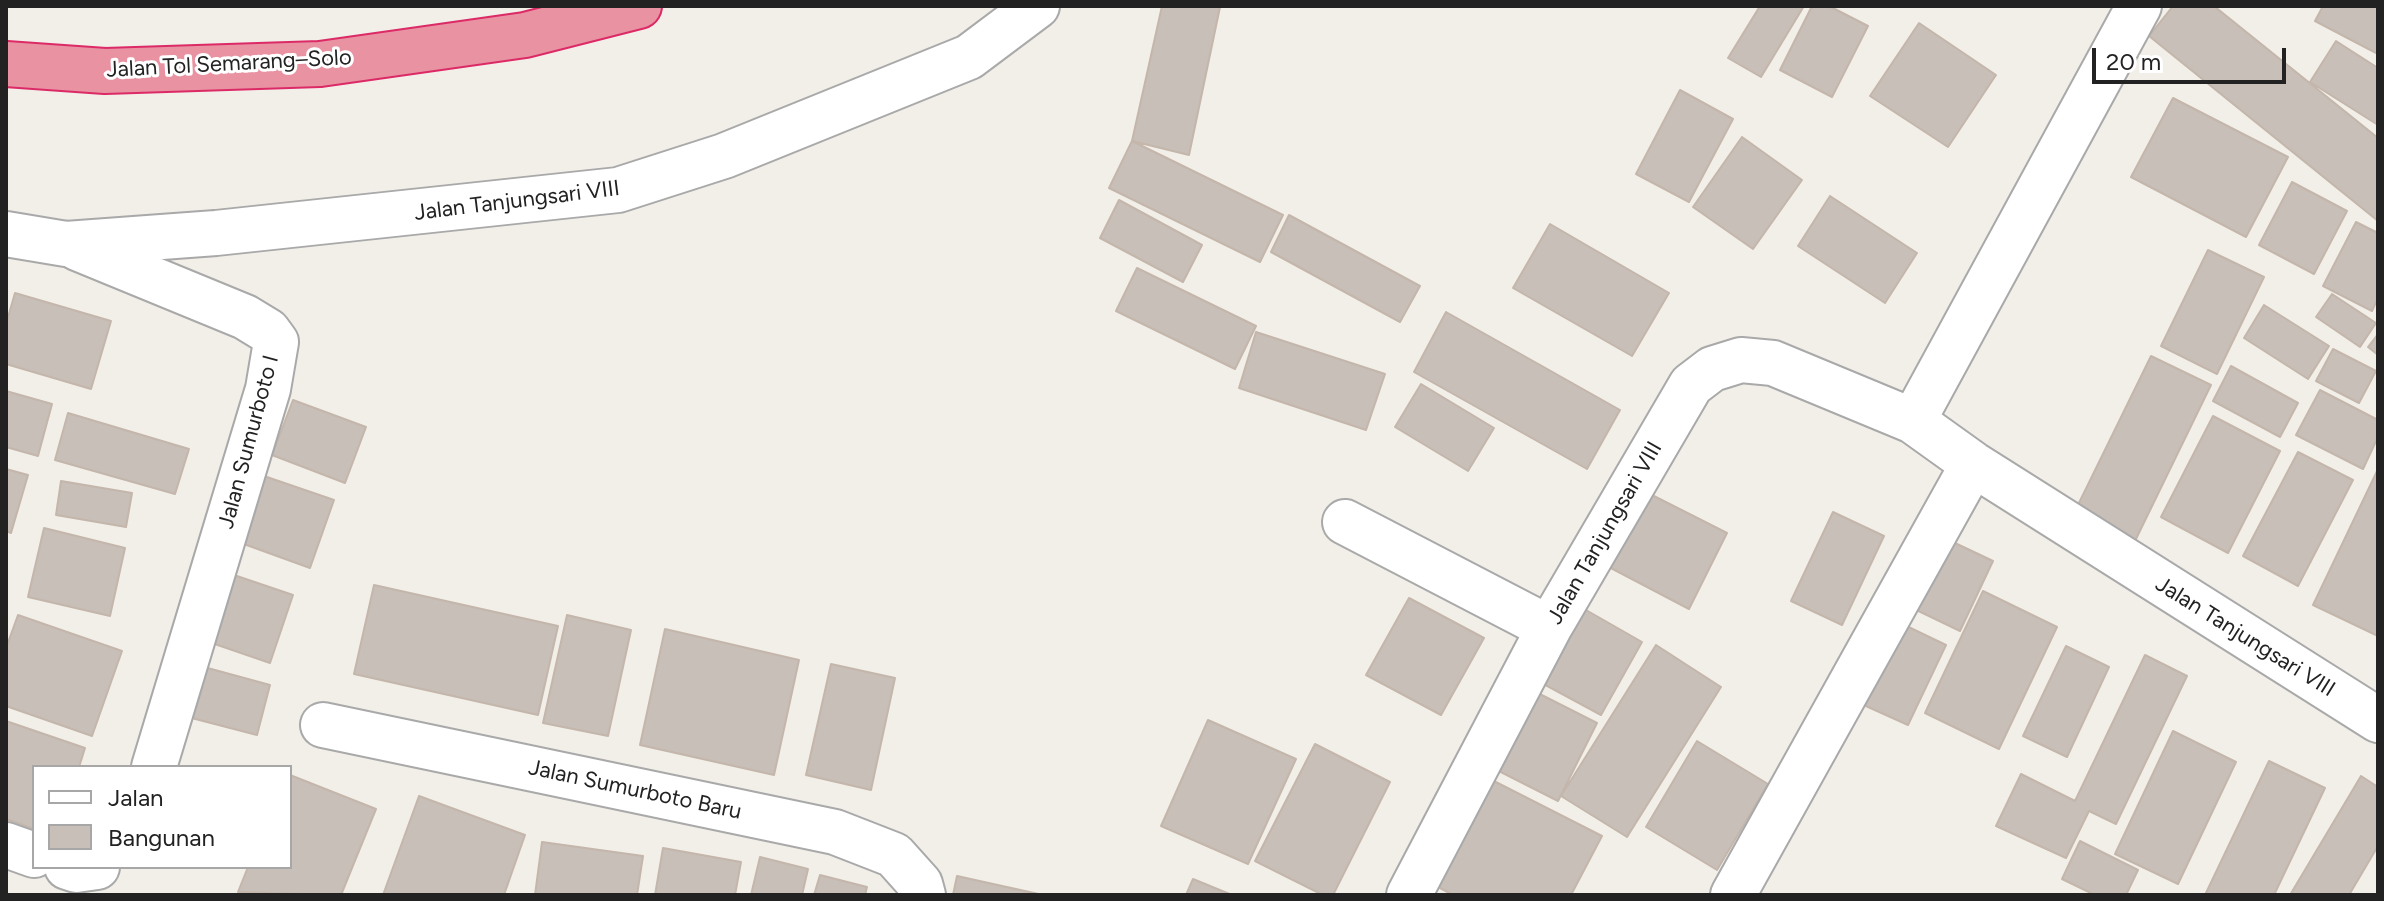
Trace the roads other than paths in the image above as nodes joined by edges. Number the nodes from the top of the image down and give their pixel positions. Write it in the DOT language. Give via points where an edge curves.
graph roads {
  1 [pos="639,6"];
  2 [pos="1037,6"];
  3 [pos="2135,8"];
  4 [pos="6,64"];
  5 [pos="6,234"];
  6 [pos="66,244"];
  7 [pos="1913,421"];
  8 [pos="1973,464"];
  9 [pos="1345,522"];
  10 [pos="1549,628"];
  11 [pos="2378,720"];
  12 [pos="323,725"];
  13 [pos="155,765"];
  14 [pos="6,845"];
  15 [pos="32,854"];
  16 [pos="923,895"];
  17 [pos="1409,895"];
  18 [pos="1733,895"];
  1 -- 4 [label="highway, Jalan Tol Semarang–Solo" via="525,35 320,64 105,71"];
  2 -- 6 [label="street, Jalan Tanjungsari VIII" via="969,57 724,156 618,190 363,220"];
  3 -- 7 [label="street"];
  5 -- 6 [label="street, Jalan Tanjungsari VIII"];
  6 -- 13 [label="street, Jalan Sumurboto I" via="245,317 276,342 268,389"];
  7 -- 8 [label="street, Jalan Tanjungsari VIII"];
  7 -- 10 [label="street, Jalan Tanjungsari VIII" via="1773,363 1741,360 1712,369 1691,385"];
  8 -- 11 [label="street, Jalan Tanjungsari VIII"];
  8 -- 18 [label="street"];
  9 -- 10 [label="street"];
  10 -- 17 [label="street, Jalan Tanjungsari VIII"];
  12 -- 16 [label="street, Jalan Sumurboto Baru" via="835,832 894,855 920,884"];
  14 -- 15 [label="street"];
}
